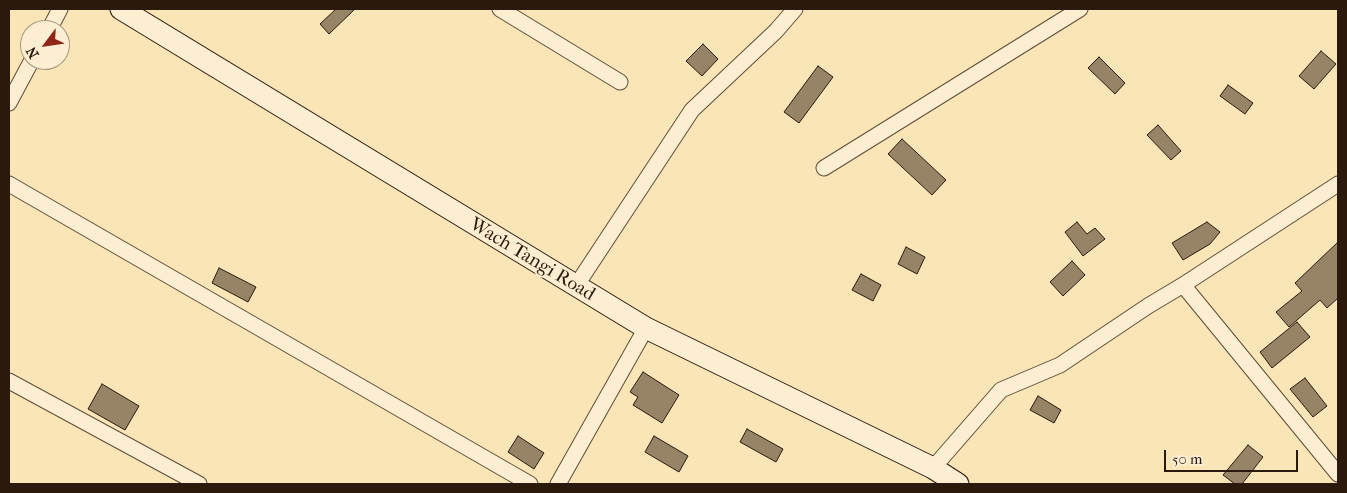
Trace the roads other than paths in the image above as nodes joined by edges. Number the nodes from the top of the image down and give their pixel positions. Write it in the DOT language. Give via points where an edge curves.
graph roads {
  1 [pos="121,9"];
  2 [pos="500,9"];
  3 [pos="795,9"];
  4 [pos="1080,9"];
  5 [pos="27,70"];
  6 [pos="620,82"];
  7 [pos="9,103"];
  8 [pos="824,168"];
  9 [pos="9,184"];
  10 [pos="1338,184"];
  11 [pos="576,286"];
  12 [pos="1183,286"];
  13 [pos="646,328"];
  14 [pos="9,381"];
  15 [pos="933,468"];
  16 [pos="1338,474"];
  17 [pos="199,484"];
  18 [pos="530,484"];
  19 [pos="558,484"];
  20 [pos="958,484"];
  1 -- 11 [label="main road, Wach Tangi Road"];
  2 -- 6 [label="street"];
  3 -- 11 [label="street" via="692,110"];
  4 -- 8 [label="street"];
  5 -- 7 [label="street"];
  9 -- 18 [label="street"];
  10 -- 12 [label="street"];
  11 -- 13 [label="main road, Wach Tangi Road"];
  12 -- 15 [label="street" via="1060,365 1001,390"];
  12 -- 16 [label="street"];
  13 -- 15 [label="main road, Wach Tangi Road"];
  13 -- 19 [label="street"];
  14 -- 17 [label="street"];
  15 -- 20 [label="main road, Wach Tangi Road"];
}
